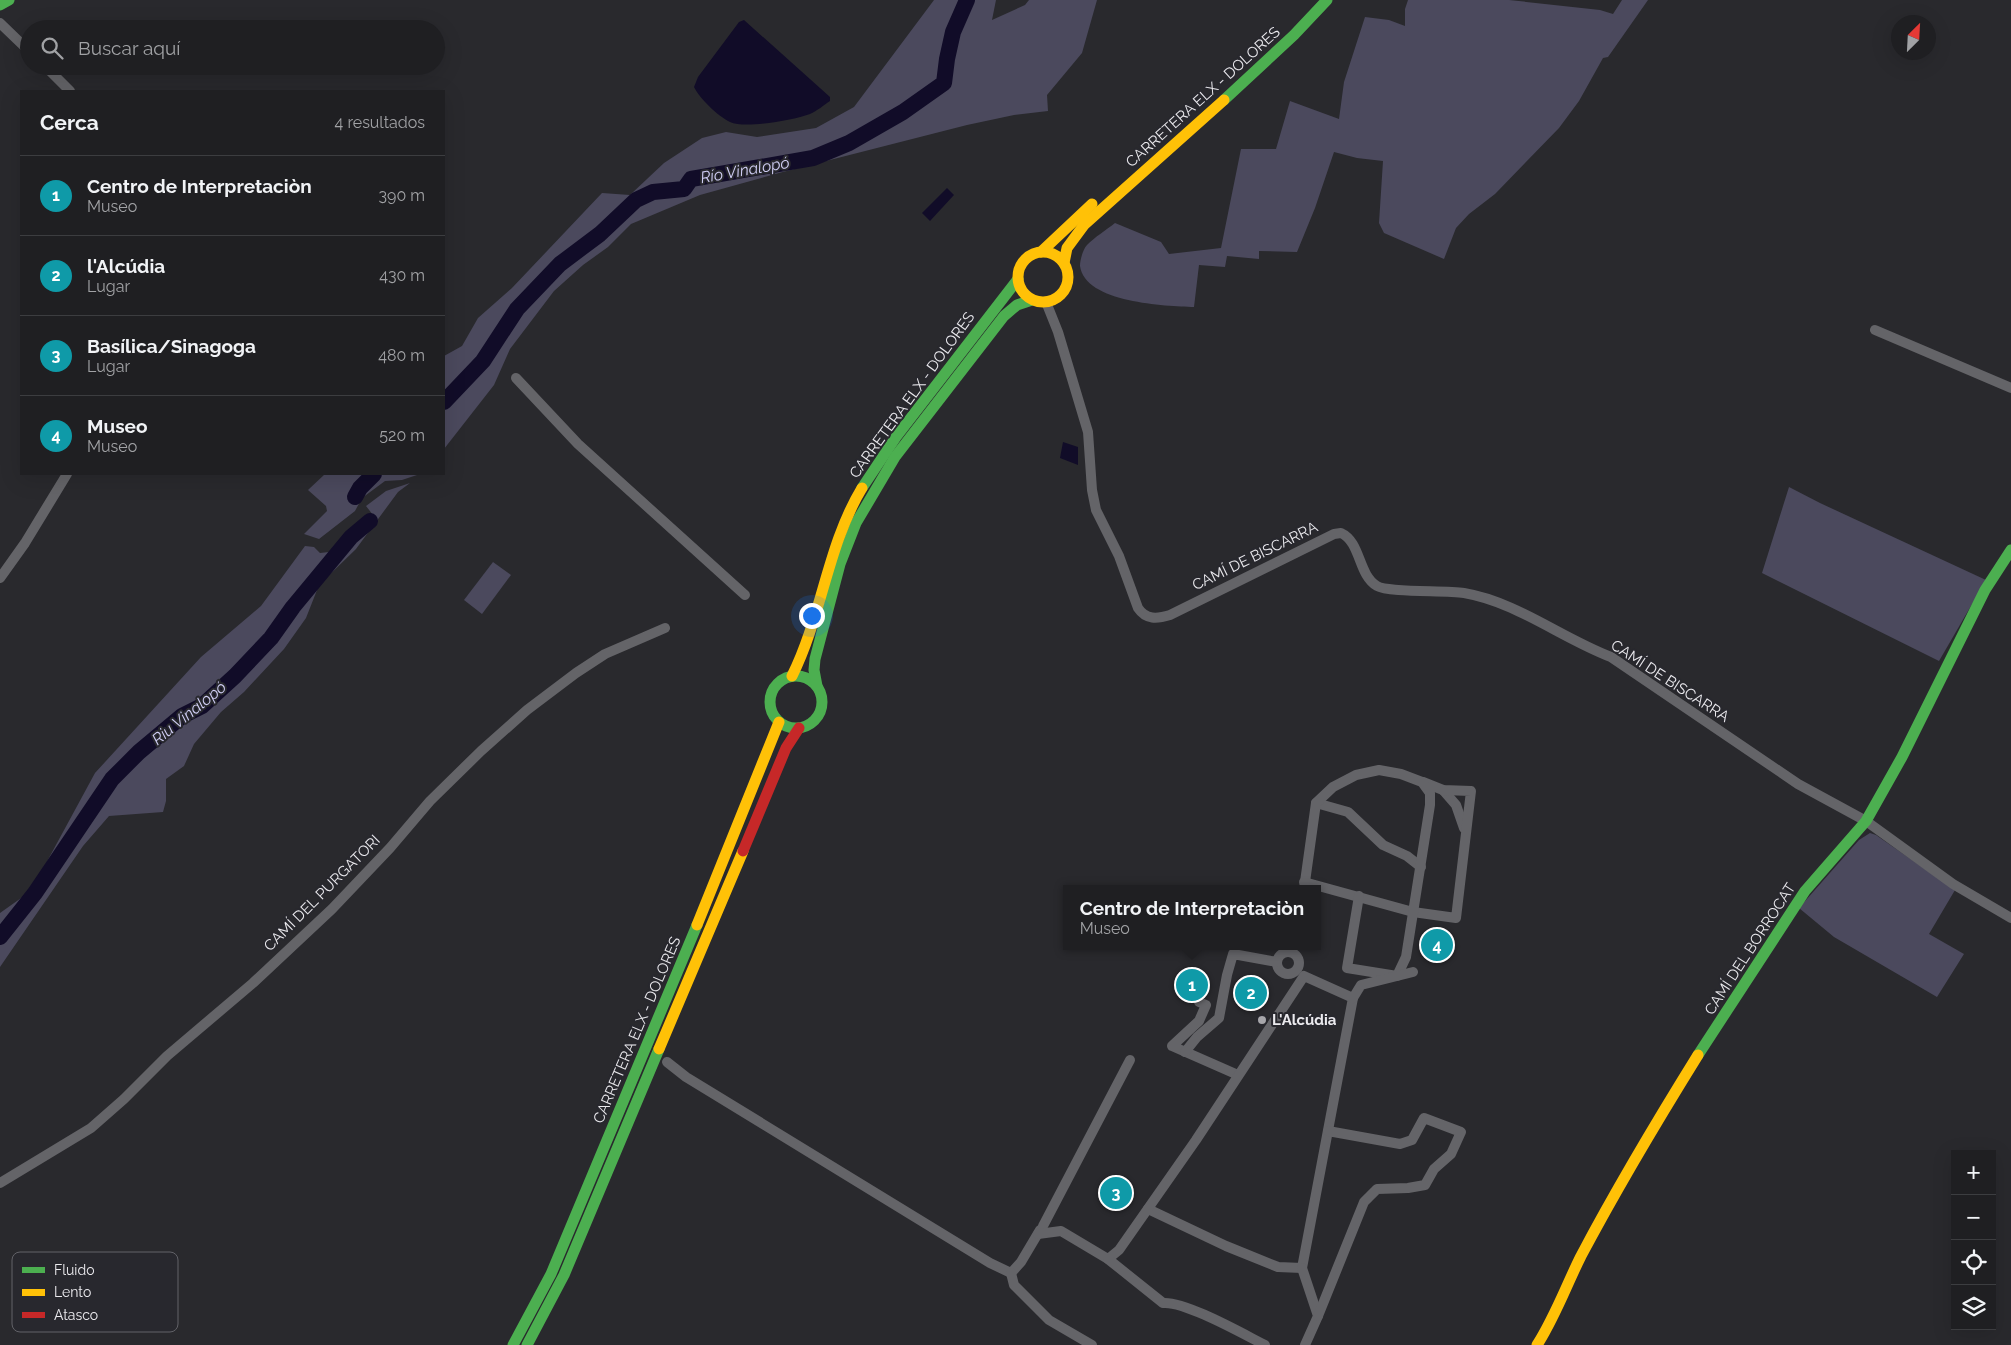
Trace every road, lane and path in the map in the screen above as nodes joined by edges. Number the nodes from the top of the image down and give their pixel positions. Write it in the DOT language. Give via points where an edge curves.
graph roads {
  1 [pos="9,0"];
  2 [pos="1314,0"];
  3 [pos="1327,0"];
  4 [pos="0,5"];
  5 [pos="0,23"];
  6 [pos="20,42"];
  7 [pos="54,75"];
  8 [pos="69,90"];
  9 [pos="1040,252"];
  10 [pos="1064,263"];
  11 [pos="1018,279"];
  12 [pos="1032,300"];
  13 [pos="1046,302"];
  14 [pos="1875,330"];
  15 [pos="516,378"];
  16 [pos="2011,388"];
  17 [pos="67,475"];
  18 [pos="2011,550"];
  19 [pos="0,578"];
  20 [pos="745,596"];
  21 [pos="665,628"];
  22 [pos="792,676"];
  23 [pos="817,686"];
  24 [pos="779,722"];
  25 [pos="799,728"];
  26 [pos="1422,782"];
  27 [pos="1444,790"];
  28 [pos="1316,803"];
  29 [pos="1866,821"];
  30 [pos="1466,835"];
  31 [pos="1421,867"];
  32 [pos="1304,885"];
  33 [pos="1321,888"];
  34 [pos="1359,896"];
  35 [pos="1413,912"];
  36 [pos="2011,918"];
  37 [pos="1296,951"];
  38 [pos="1277,962"];
  39 [pos="1413,972"];
  40 [pos="1300,974"];
  41 [pos="1397,976"];
  42 [pos="1353,998"];
  43 [pos="1198,1002"];
  44 [pos="1185,1052"];
  45 [pos="1130,1060"];
  46 [pos="667,1062"];
  47 [pos="1238,1075"];
  48 [pos="1328,1131"];
  49 [pos="0,1183"];
  50 [pos="1148,1209"];
  51 [pos="1041,1229"];
  52 [pos="1108,1259"];
  53 [pos="1302,1268"];
  54 [pos="1011,1274"];
  55 [pos="1318,1316"];
  56 [pos="513,1345"];
  57 [pos="527,1345"];
  58 [pos="1092,1345"];
  59 [pos="1265,1345"];
  60 [pos="1305,1345"];
  61 [pos="1536,1345"];
  1 -- 4 [label="main road"];
  2 -- 9 [label="main road, CARRETERA ELX - DOLORES" via="1264,50"];
  3 -- 10 [label="main road, CARRETERA ELX - DOLORES" via="1250,76 1084,225 1067,248"];
  5 -- 6 [label="street"];
  7 -- 8 [label="street"];
  9 -- 10 [label="main road" via="1051,254"];
  9 -- 11 [label="main road" via="1021,264"];
  10 -- 13 [label="main road" via="1067,285 1059,296"];
  11 -- 12 [label="main road" via="1022,292"];
  11 -- 22 [label="main road, CARRETERA ELX - DOLORES" via="896,437 859,492 836,541 802,656"];
  12 -- 13 [label="main road"];
  12 -- 23 [label="main road, CARRETERA ELX - DOLORES" via="1012,307 1004,316 895,457 866,504 845,550 815,658"];
  13 -- 29 [label="street, CAMÍ DE BISCARRA" via="1088,432 1096,510 1119,556 1138,608 1144,615 1155,618 1170,615 1341,533 1350,540 1368,577 1377,586 1389,590 1465,593 1523,612 1560,634 1611,656 1798,784"];
  14 -- 16 [label="street"];
  15 -- 20 [label="street" via="578,444"];
  17 -- 19 [label="street"];
  18 -- 29 [label="main road, CAMÍ DEL BORROCAT" via="1984,590 1902,757"];
  21 -- 49 [label="street, CAMÍ DEL PURGATORI" via="605,654 527,710 430,801 332,908 253,983 167,1056 124,1099 91,1128"];
  22 -- 23 [label="main road" via="803,677"];
  22 -- 24 [label="main road" via="778,682 770,694 771,711"];
  23 -- 25 [label="main road" via="822,697 821,710 812,723"];
  24 -- 25 [label="main road"];
  24 -- 56 [label="main road, CARRETERA ELX - DOLORES" via="572,1225 551,1274"];
  25 -- 57 [label="main road, CARRETERA ELX - DOLORES" via="786,748 564,1275"];
  26 -- 27 [label="street"];
  26 -- 28 [label="street" via="1379,770 1348,779 1333,787"];
  26 -- 31 [label="street" via="1430,793 1430,805"];
  27 -- 30 [label="street" via="1456,805"];
  27 -- 30 [label="street" via="1471,791"];
  28 -- 31 [label="street" via="1348,812 1383,844"];
  28 -- 32 [label="street"];
  29 -- 36 [label="street, CAMÍ DE BISCARRA" via="1953,884"];
  29 -- 61 [label="main road, CAMÍ DEL BORROCAT" via="1805,891 1657,1120"];
  30 -- 35 [label="street" via="1456,918"];
  31 -- 35 [label="street"];
  33 -- 34 [label="street"];
  34 -- 35 [label="street"];
  34 -- 41 [label="street" via="1346,968"];
  35 -- 41 [label="street" via="1406,957"];
  37 -- 38 [label="street" via="1282,954"];
  37 -- 40 [label="street"];
  38 -- 40 [label="street" via="1284,974"];
  38 -- 44 [label="street" via="1233,954 1219,1018"];
  39 -- 41 [label="street"];
  40 -- 42 [label="street"];
  40 -- 47 [label="street"];
  41 -- 42 [label="street" via="1361,985"];
  42 -- 48 [label="street"];
  43 -- 44 [label="street" via="1206,1005 1199,1021 1172,1046"];
  44 -- 47 [label="street"];
  45 -- 51 [label="street"];
  46 -- 54 [label="street" via="830,1166"];
  47 -- 50 [label="street"];
  48 -- 53 [label="street"];
  48 -- 55 [label="street" via="1400,1144 1412,1140 1424,1118 1460,1132 1451,1154 1434,1169 1424,1185 1377,1189 1364,1202"];
  50 -- 52 [label="street" via="1119,1250"];
  50 -- 53 [label="street" via="1278,1267"];
  51 -- 52 [label="street" via="1061,1231"];
  51 -- 54 [label="street"];
  52 -- 59 [label="street" via="1163,1303 1172,1302 1188,1308"];
  53 -- 55 [label="street"];
  54 -- 58 [label="street" via="1014,1285 1050,1320"];
  55 -- 60 [label="street"];
}
